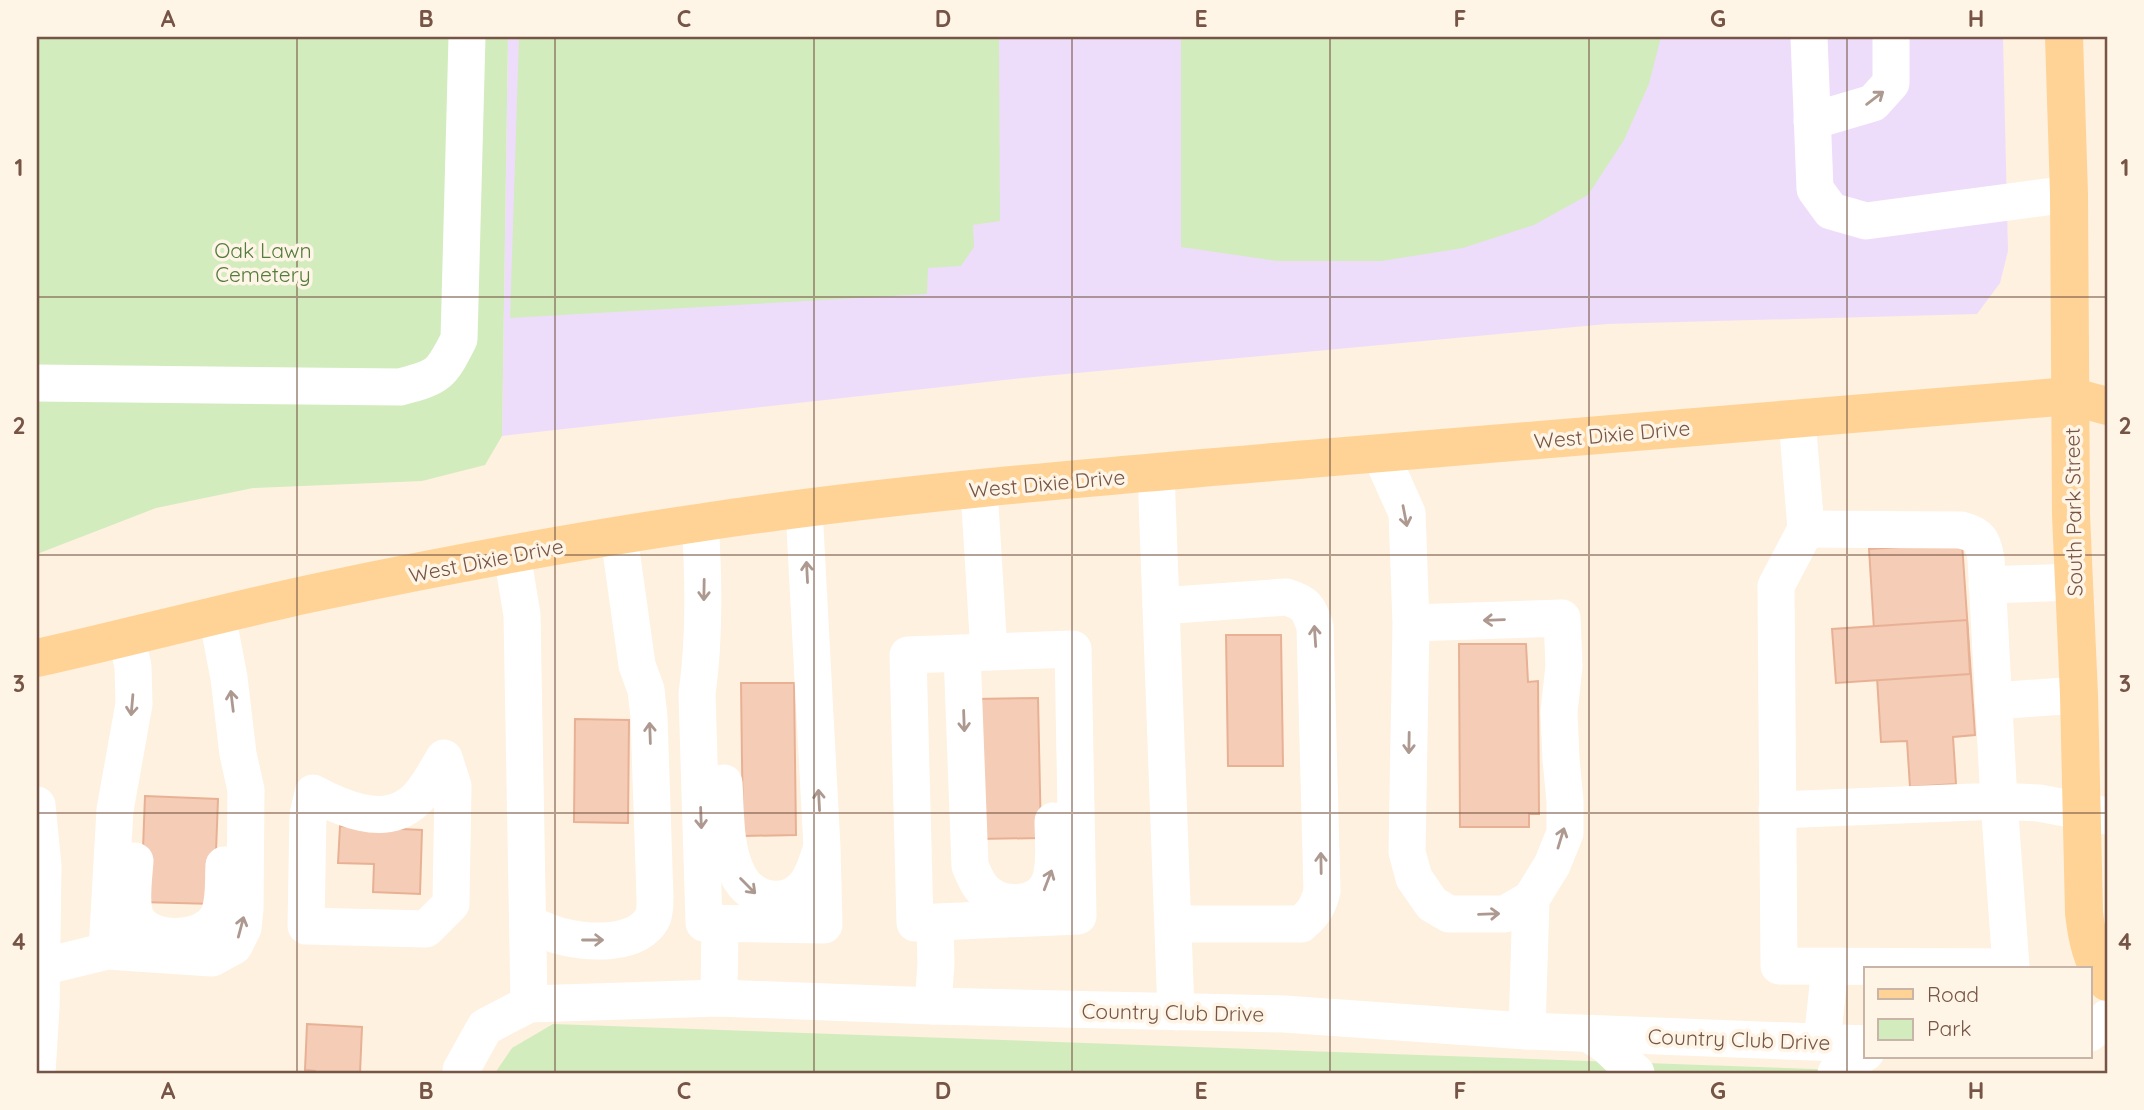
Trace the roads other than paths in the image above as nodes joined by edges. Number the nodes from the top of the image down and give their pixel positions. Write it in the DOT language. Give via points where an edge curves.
graph roads {
  1 [pos="467,37"];
  2 [pos="1809,37"];
  3 [pos="1891,37"];
  4 [pos="2064,37"];
  5 [pos="1812,121"];
  6 [pos="2069,194"];
  7 [pos="2107,378"];
  8 [pos="37,383"];
  9 [pos="2070,396"];
  10 [pos="2107,406"];
  11 [pos="1797,419"];
  12 [pos="1380,453"];
  13 [pos="1156,472"];
  14 [pos="979,489"];
  15 [pos="804,509"];
  16 [pos="700,522"];
  17 [pos="1806,529"];
  18 [pos="619,536"];
  19 [pos="512,554"];
  20 [pos="2074,582"];
  21 [pos="1987,585"];
  22 [pos="1161,606"];
  23 [pos="217,615"];
  24 [pos="1411,623"];
  25 [pos="127,638"];
  26 [pos="1047,650"];
  27 [pos="975,653"];
  28 [pos="37,657"];
  29 [pos="702,657"];
  30 [pos="2079,695"];
  31 [pos="1993,701"];
  32 [pos="238,754"];
  33 [pos="121,770"];
  34 [pos="313,793"];
  35 [pos="1999,800"];
  36 [pos="1777,810"];
  37 [pos="2094,813"];
  38 [pos="38,824"];
  39 [pos="822,847"];
  40 [pos="1531,899"];
  41 [pos="720,923"];
  42 [pos="935,923"];
  43 [pos="528,924"];
  44 [pos="1174,924"];
  45 [pos="107,951"];
  46 [pos="42,967"];
  47 [pos="1830,967"];
  48 [pos="2107,982"];
  49 [pos="719,998"];
  50 [pos="529,1004"];
  51 [pos="933,1006"];
  52 [pos="1176,1012"];
  53 [pos="2107,1018"];
  54 [pos="1527,1031"];
  55 [pos="2092,1031"];
  56 [pos="1589,1034"];
  57 [pos="1864,1045"];
  58 [pos="1864,1052"];
  59 [pos="1829,1058"];
  60 [pos="37,1073"];
  61 [pos="461,1073"];
  62 [pos="1636,1073"];
  1 -- 8 [label="street" via="459,339 445,366 428,380 400,387"];
  2 -- 5 [label="street"];
  5 -- 3 [label="street, one-way" via="1874,103 1891,83"];
  4 -- 6 [label="main road, South Park Street"];
  5 -- 6 [label="street" via="1815,189 1831,211 1866,221"];
  6 -- 9 [label="main road, South Park Street"];
  7 -- 9 [label="main road, West Dixie Drive"];
  9 -- 10 [label="main road, West Dixie Drive"];
  9 -- 11 [label="main road, West Dixie Drive"];
  9 -- 20 [label="main road, South Park Street"];
  11 -- 12 [label="main road, West Dixie Drive"];
  11 -- 17 [label="street"];
  12 -- 13 [label="main road, West Dixie Drive"];
  12 -- 24 [label="street, one-way" via="1407,513"];
  13 -- 14 [label="main road, West Dixie Drive"];
  13 -- 22 [label="street"];
  14 -- 15 [label="main road, West Dixie Drive"];
  14 -- 27 [label="street"];
  15 -- 16 [label="main road, West Dixie Drive"];
  39 -- 15 [label="street, one-way"];
  16 -- 18 [label="main road, West Dixie Drive"];
  16 -- 29 [label="street, one-way"];
  17 -- 21 [label="street" via="1972,533 1983,542"];
  17 -- 36 [label="street" via="1776,586"];
  18 -- 19 [label="main road, West Dixie Drive"];
  43 -- 18 [label="street, one-way" via="561,937 588,941 623,939 653,918 649,717"];
  19 -- 23 [label="main road, West Dixie Drive"];
  19 -- 43 [label="street" via="522,615"];
  20 -- 21 [label="street"];
  20 -- 30 [label="main road, South Park Street"];
  21 -- 31 [label="street"];
  22 -- 44 [label="street"];
  44 -- 22 [label="street, one-way" via="1301,924 1318,905 1322,891 1315,626 1302,602 1286,597"];
  23 -- 25 [label="main road, West Dixie Drive"];
  32 -- 23 [label="street, one-way"];
  24 -- 40 [label="street, one-way" via="1407,852 1414,878 1432,904 1450,914 1505,914"];
  40 -- 24 [label="street, one-way" via="1552,865 1564,832 1559,712 1564,666 1562,618"];
  25 -- 28 [label="main road, West Dixie Drive"];
  25 -- 33 [label="street, one-way" via="134,704"];
  26 -- 27 [label="street"];
  27 -- 26 [label="street, one-way" via="971,866 976,882 988,894 1004,902 1023,902 1037,898 1049,886 1054,858"];
  26 -- 42 [label="street" via="1073,649 1078,916"];
  27 -- 42 [label="street" via="908,655 915,923"];
  29 -- 39 [label="street, one-way" via="718,687 727,828 738,876 748,891 760,897 777,900 793,896 813,875"];
  29 -- 41 [label="street, one-way" via="697,694 704,923"];
  30 -- 31 [label="street"];
  30 -- 37 [label="main road, South Park Street"];
  31 -- 35 [label="street"];
  32 -- 33 [label="street" via="226,794 223,898 218,917 191,935 171,938 152,932 137,920 133,902 138,799"];
  45 -- 32 [label="street, one-way" via="212,958 234,946 245,909 246,790"];
  33 -- 45 [label="street"];
  34 -- 34 [label="street" via="364,814 393,814 412,803 444,758 453,786 451,904 426,929 306,926 308,815"];
  35 -- 36 [label="street"];
  35 -- 37 [label="street"];
  35 -- 47 [label="street" via="2011,967"];
  36 -- 47 [label="street" via="1779,966"];
  37 -- 48 [label="main road, South Park Street" via="2084,913 2097,969"];
  38 -- 46 [label="street" via="43,866"];
  39 -- 41 [label="street" via="824,925"];
  40 -- 54 [label="street"];
  41 -- 49 [label="street"];
  42 -- 51 [label="street"];
  43 -- 50 [label="street"];
  44 -- 52 [label="street"];
  45 -- 46 [label="street"];
  46 -- 60 [label="street"];
  47 -- 59 [label="street"];
  49 -- 50 [label="street, Country Club Drive"];
  49 -- 51 [label="street, Country Club Drive"];
  50 -- 61 [label="street, Country Club Drive" via="485,1027"];
  51 -- 52 [label="street, Country Club Drive"];
  52 -- 54 [label="street, Country Club Drive" via="1284,1014"];
  53 -- 55 [label="street"];
  54 -- 56 [label="street, Country Club Drive"];
  56 -- 59 [label="street, Country Club Drive"];
  56 -- 62 [label="street"];
  57 -- 59 [label="street, Country Club Drive"];
  58 -- 59 [label="street"];
}
